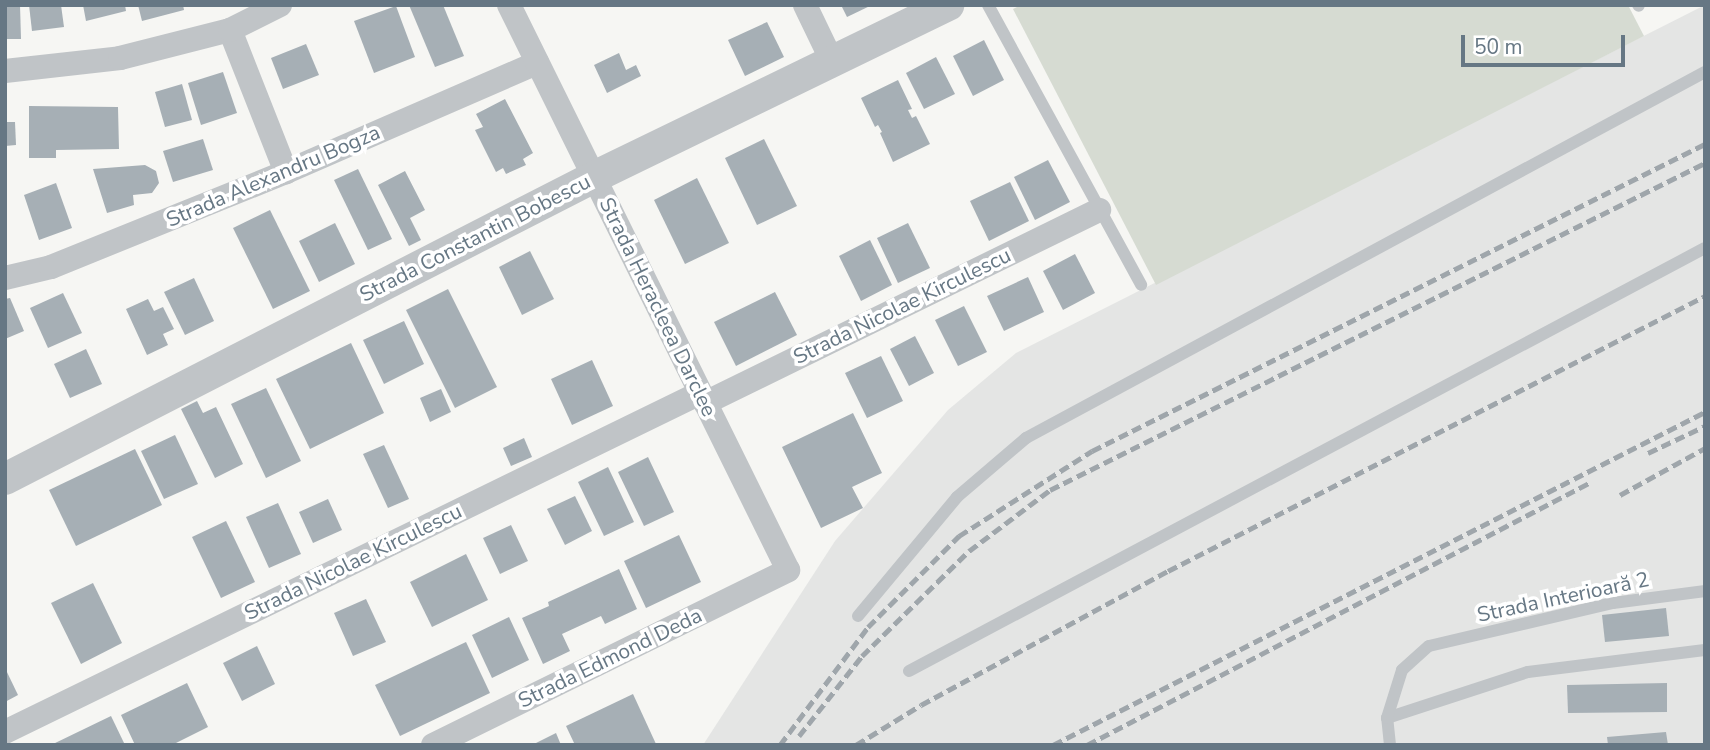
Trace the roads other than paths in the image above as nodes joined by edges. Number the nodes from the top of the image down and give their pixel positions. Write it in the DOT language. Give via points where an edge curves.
graph roads {
  1 [pos="279,5"];
  2 [pos="509,5"];
  3 [pos="805,5"];
  4 [pos="948,5"];
  5 [pos="988,5"];
  6 [pos="230,30"];
  7 [pos="832,61"];
  8 [pos="537,63"];
  9 [pos="5,71"];
  10 [pos="1705,72"];
  11 [pos="286,172"];
  12 [pos="594,177"];
  13 [pos="1099,210"];
  14 [pos="1705,248"];
  15 [pos="5,278"];
  16 [pos="1141,285"];
  17 [pos="702,398"];
  18 [pos="5,479"];
  19 [pos="788,570"];
  20 [pos="1705,591"];
  21 [pos="858,616"];
  22 [pos="1705,650"];
  23 [pos="909,671"];
  24 [pos="1387,718"];
  25 [pos="5,732"];
  26 [pos="433,745"];
  27 [pos="1391,745"];
  1 -- 6 [label="street"];
  2 -- 8 [label="street, Strada Heracleea Darclee"];
  3 -- 7 [label="street"];
  4 -- 7 [label="street, Strada Constantin Bobescu"];
  5 -- 13 [label="lane"];
  6 -- 9 [label="street" via="120,58"];
  6 -- 11 [label="street"];
  7 -- 12 [label="street, Strada Constantin Bobescu"];
  8 -- 11 [label="street, Strada Alexandru Bogza"];
  8 -- 12 [label="street, Strada Heracleea Darclee"];
  10 -- 21 [label="lane" via="1026,438 957,497"];
  11 -- 15 [label="street, Strada Alexandru Bogza" via="51,267"];
  12 -- 17 [label="street, Strada Heracleea Darclee"];
  12 -- 18 [label="street, Strada Constantin Bobescu"];
  13 -- 16 [label="lane"];
  13 -- 17 [label="street, Strada Nicolae Kirculescu"];
  14 -- 23 [label="lane"];
  17 -- 19 [label="street, Strada Heracleea Darclee"];
  17 -- 25 [label="street, Strada Nicolae Kirculescu"];
  19 -- 26 [label="street, Strada Edmond Deda"];
  20 -- 24 [label="lane, Strada Interioară 2" via="1613,603 1429,646 1402,670"];
  22 -- 24 [label="lane" via="1528,672"];
  24 -- 27 [label="lane"];
}
